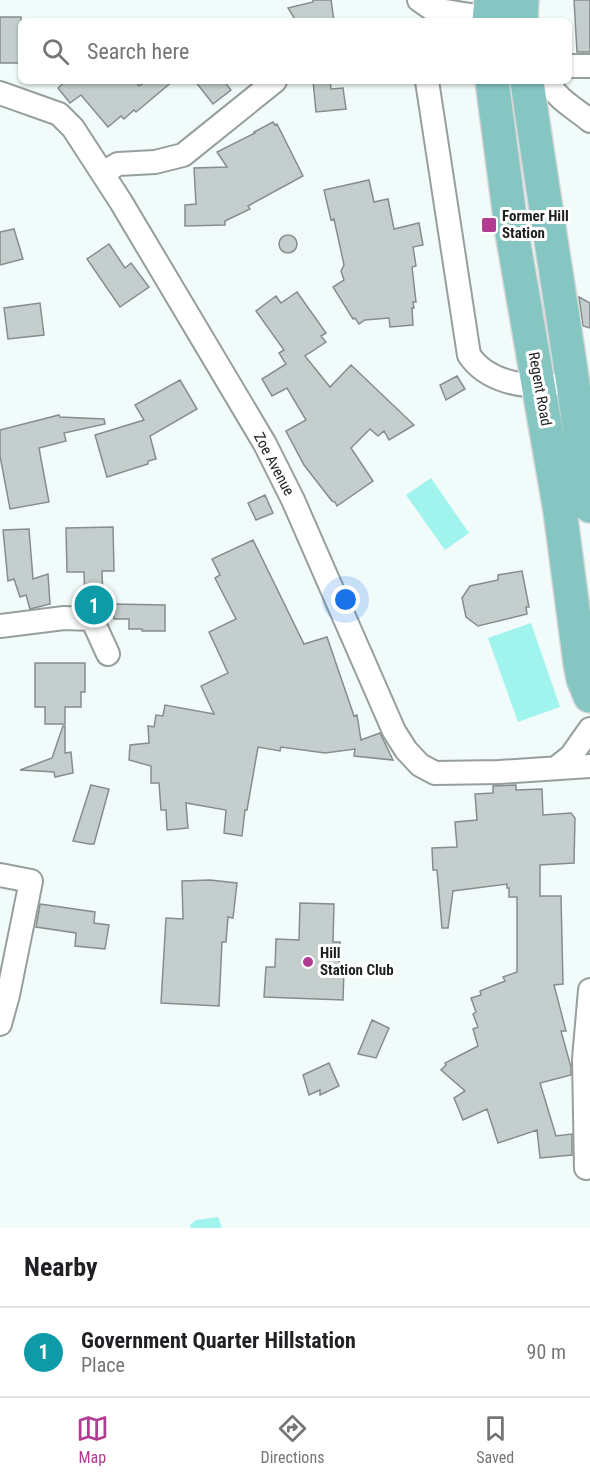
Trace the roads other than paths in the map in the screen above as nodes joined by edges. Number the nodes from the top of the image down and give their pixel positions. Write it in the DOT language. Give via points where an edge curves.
graph roads {
  1 [pos="411,0"];
  2 [pos="419,0"];
  3 [pos="522,12"];
  4 [pos="490,13"];
  5 [pos="418,18"];
  6 [pos="572,66"];
  7 [pos="590,66"];
  8 [pos="271,84"];
  9 [pos="427,84"];
  10 [pos="492,84"];
  11 [pos="526,84"];
  12 [pos="550,84"];
  13 [pos="0,93"];
  14 [pos="590,121"];
  15 [pos="103,173"];
  16 [pos="539,386"];
  17 [pos="582,391"];
  18 [pos="590,506"];
  19 [pos="0,626"];
  20 [pos="108,654"];
  21 [pos="590,696"];
  22 [pos="590,729"];
  23 [pos="590,766"];
  24 [pos="556,768"];
  25 [pos="0,875"];
  26 [pos="590,990"];
  27 [pos="0,1024"];
  28 [pos="586,1168"];
  1 -- 5 [label="street"];
  2 -- 4 [label="street" via="432,9"];
  3 -- 4 [label="street"];
  6 -- 7 [label="street"];
  8 -- 15 [label="street" via="183,155 155,162 118,164"];
  9 -- 16 [label="street" via="469,355 476,366 492,376"];
  10 -- 16 [label="main road, Regent Road" via="512,233"];
  11 -- 17 [label="main road" via="539,176"];
  12 -- 14 [label="street"];
  13 -- 15 [label="street, Zoe Avenue" via="59,114"];
  15 -- 24 [label="street, Zoe Avenue" via="265,444 406,750 420,765 435,773"];
  16 -- 17 [label="street"];
  16 -- 21 [label="main road, Regent Road" via="580,663"];
  17 -- 18 [label="main road"];
  19 -- 20 [label="street" via="63,618 92,619"];
  22 -- 24 [label="street" via="572,756"];
  23 -- 24 [label="street, Zoe Avenue"];
  25 -- 27 [label="street" via="31,882"];
  26 -- 28 [label="street" via="584,1059"];
}
